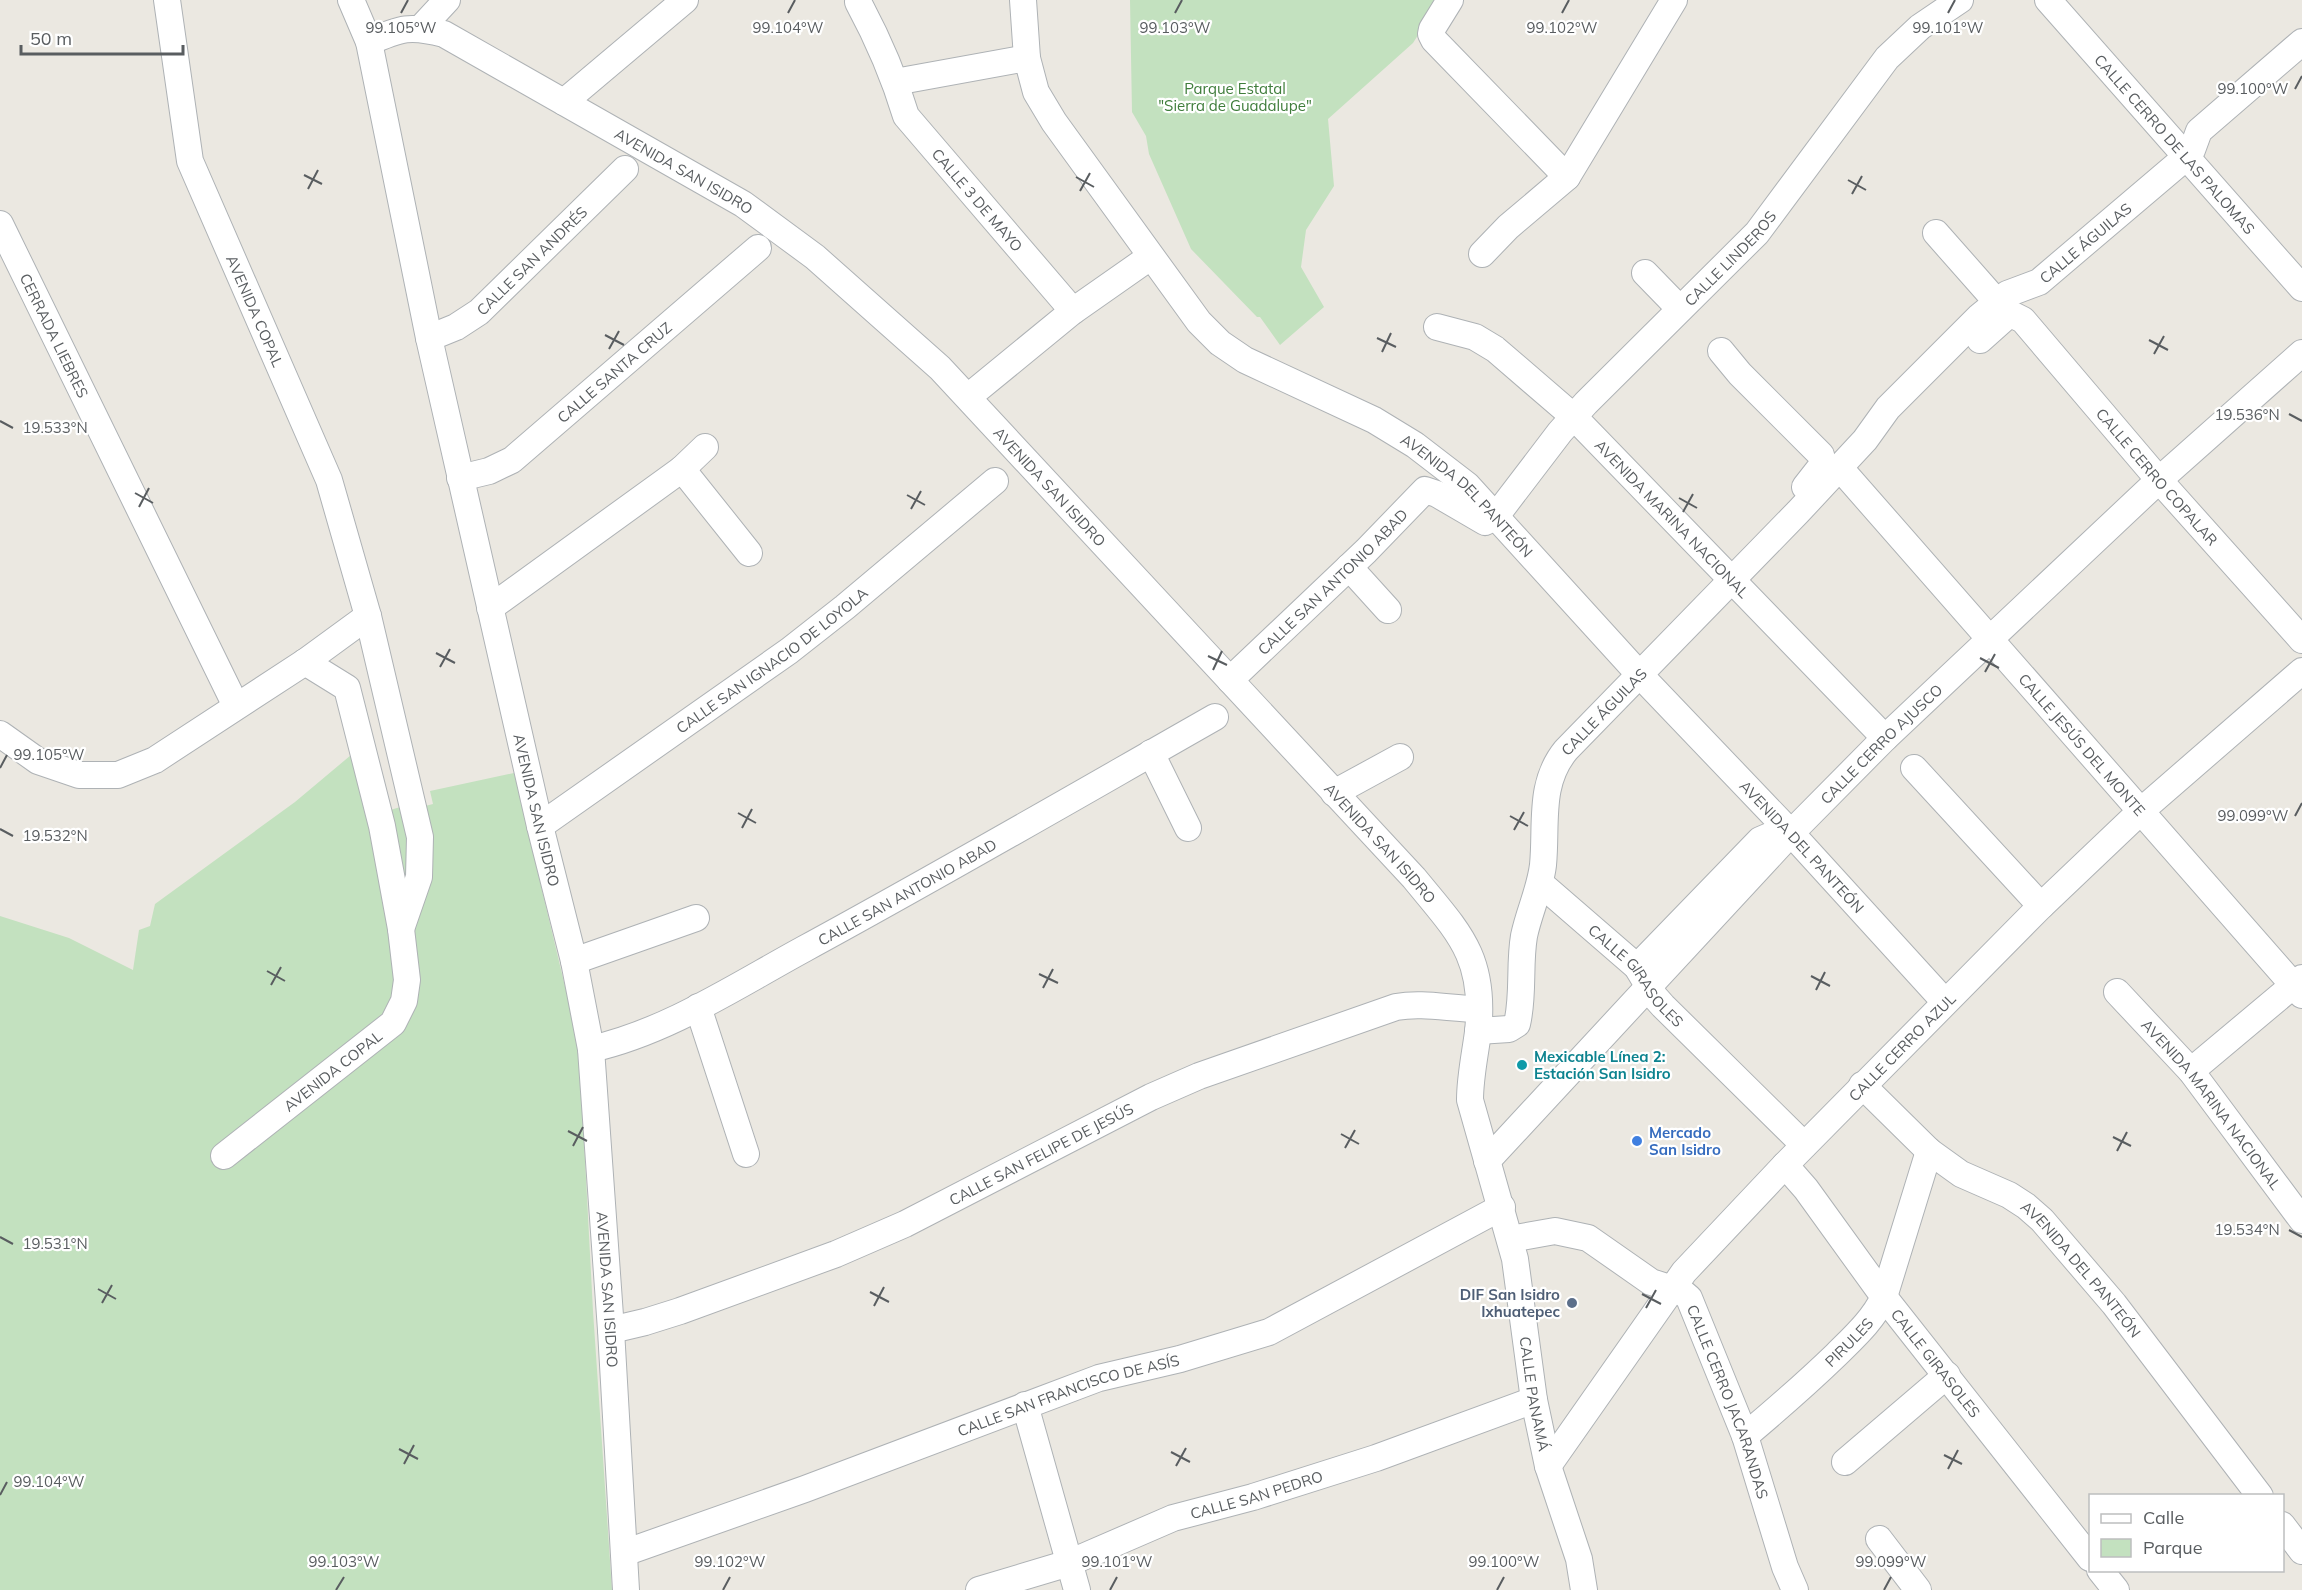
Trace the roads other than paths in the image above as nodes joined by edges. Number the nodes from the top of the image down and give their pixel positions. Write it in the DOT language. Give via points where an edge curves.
graph roads {
  1 [pos="167,0"];
  2 [pos="351,0"];
  3 [pos="447,0"];
  4 [pos="685,0"];
  5 [pos="1023,0"];
  6 [pos="1450,0"];
  7 [pos="1674,0"];
  8 [pos="1960,0"];
  9 [pos="2048,0"];
  10 [pos="858,2"];
  11 [pos="421,28"];
  12 [pos="369,42"];
  13 [pos="2302,42"];
  14 [pos="1027,58"];
  15 [pos="895,82"];
  16 [pos="564,102"];
  17 [pos="2185,158"];
  18 [pos="625,169"];
  19 [pos="1567,177"];
  20 [pos="0,225"];
  21 [pos="1936,232"];
  22 [pos="758,248"];
  23 [pos="1482,254"];
  24 [pos="1150,257"];
  25 [pos="1645,273"];
  26 [pos="2302,288"];
  27 [pos="2004,308"];
  28 [pos="1680,309"];
  29 [pos="1073,310"];
  30 [pos="1437,327"];
  31 [pos="429,338"];
  32 [pos="1721,351"];
  33 [pos="2302,352"];
  34 [pos="968,397"];
  35 [pos="1574,417"];
  36 [pos="705,447"];
  37 [pos="1839,466"];
  38 [pos="682,469"];
  39 [pos="460,478"];
  40 [pos="2159,480"];
  41 [pos="995,481"];
  42 [pos="1496,516"];
  43 [pos="1775,535"];
  44 [pos="748,553"];
  45 [pos="1349,567"];
  46 [pos="1732,579"];
  47 [pos="490,608"];
  48 [pos="1388,610"];
  49 [pos="368,616"];
  50 [pos="1991,639"];
  51 [pos="2302,640"];
  52 [pos="305,662"];
  53 [pos="2302,671"];
  54 [pos="1640,674"];
  55 [pos="382,676"];
  56 [pos="1230,680"];
  57 [pos="347,688"];
  58 [pos="236,706"];
  59 [pos="1215,717"];
  60 [pos="0,734"];
  61 [pos="1885,738"];
  62 [pos="1151,753"];
  63 [pos="1400,757"];
  64 [pos="1914,768"];
  65 [pos="409,789"];
  66 [pos="1334,792"];
  67 [pos="375,799"];
  68 [pos="2142,810"];
  69 [pos="540,826"];
  70 [pos="1188,828"];
  71 [pos="1791,833"];
  72 [pos="1540,883"];
  73 [pos="2041,906"];
  74 [pos="696,918"];
  75 [pos="401,929"];
  76 [pos="574,961"];
  77 [pos="1643,977"];
  78 [pos="2299,986"];
  79 [pos="2117,992"];
  80 [pos="1945,1002"];
  81 [pos="698,1007"];
  82 [pos="1478,1020"];
  83 [pos="591,1048"];
  84 [pos="2191,1071"];
  85 [pos="1862,1085"];
  86 [pos="1804,1145"];
  87 [pos="1929,1151"];
  88 [pos="746,1154"];
  89 [pos="224,1156"];
  90 [pos="1487,1161"];
  91 [pos="1785,1165"];
  92 [pos="1502,1207"];
  93 [pos="2302,1220"];
  94 [pos="1510,1239"];
  95 [pos="1671,1289"];
  96 [pos="1884,1298"];
  97 [pos="610,1330"];
  98 [pos="1947,1375"];
  99 [pos="1534,1400"];
  100 [pos="1025,1405"];
  101 [pos="1745,1436"];
  102 [pos="1845,1462"];
  103 [pos="1548,1466"];
  104 [pos="2258,1494"];
  105 [pos="2284,1526"];
  106 [pos="1879,1539"];
  107 [pos="2302,1551"];
  108 [pos="624,1554"];
  109 [pos="2089,1555"];
  110 [pos="1069,1563"];
  111 [pos="2102,1572"];
  112 [pos="626,1590"];
  113 [pos="979,1590"];
  114 [pos="1077,1590"];
  115 [pos="1584,1590"];
  116 [pos="1795,1590"];
  117 [pos="1918,1590"];
  118 [pos="2116,1590"];
  1 -- 49 [label="street, AVENIDA COPAL" via="190,161 328,480"];
  2 -- 12 [label="street, AVENIDA SAN ISIDRO"];
  3 -- 11 [label="street"];
  4 -- 16 [label="street"];
  5 -- 14 [label="street, AVENIDA DEL PANTEÓN"];
  6 -- 19 [label="street" via="1431,34 1434,40"];
  7 -- 19 [label="street"];
  8 -- 28 [label="street, CALLE LINDEROS" via="1920,27 1887,58 1757,233"];
  9 -- 17 [label="street, CALLE CERRO DE LAS PALOMAS"];
  10 -- 15 [label="street, CALLE 3 DE MAYO"];
  11 -- 12 [label="street, AVENIDA SAN ISIDRO" via="395,31"];
  11 -- 16 [label="street, AVENIDA SAN ISIDRO" via="444,34"];
  12 -- 31 [label="street, AVENIDA SAN ISIDRO"];
  13 -- 17 [label="street, CALLE ÁGUILAS" via="2199,131"];
  14 -- 15 [label="street"];
  14 -- 24 [label="street, AVENIDA DEL PANTEÓN" via="1036,92 1054,122"];
  15 -- 29 [label="street, CALLE 3 DE MAYO" via="906,116"];
  16 -- 34 [label="street, AVENIDA SAN ISIDRO" via="780,229"];
  17 -- 26 [label="street, CALLE CERRO DE LAS PALOMAS"];
  17 -- 27 [label="street, CALLE ÁGUILAS" via="2039,282 2007,294"];
  18 -- 31 [label="street, CALLE SAN ANDRÉS" via="479,312"];
  19 -- 23 [label="street"];
  20 -- 58 [label="street, CERRADA LIEBRES"];
  21 -- 27 [label="street, CALLE CERRO COPALAR"];
  22 -- 39 [label="street, CALLE SANTA CRUZ" via="512,460"];
  24 -- 29 [label="street"];
  24 -- 42 [label="street, AVENIDA DEL PANTEÓN" via="1199,322 1220,343 1245,360 1374,420 1415,445 1467,484"];
  25 -- 28 [label="street"];
  27 -- 37 [label="street, CALLE ÁGUILAS" via="1888,408 1865,440"];
  27 -- 40 [label="street, CALLE CERRO COPALAR" via="2023,320"];
  28 -- 35 [label="street, CALLE LINDEROS"];
  29 -- 34 [label="street"];
  30 -- 35 [label="street, AVENIDA MARINA NACIONAL" via="1474,337 1495,349"];
  31 -- 39 [label="street, AVENIDA SAN ISIDRO"];
  32 -- 43 [label="street" via="1823,458 1821,467 1782,519"];
  33 -- 40 [label="street, CALLE CERRO AJUSCO"];
  34 -- 56 [label="street, AVENIDA SAN ISIDRO"];
  35 -- 42 [label="street, CALLE LINDEROS"];
  35 -- 46 [label="street, AVENIDA MARINA NACIONAL"];
  36 -- 38 [label="street"];
  37 -- 43 [label="street, CALLE ÁGUILAS"];
  37 -- 50 [label="street, CALLE JESÚS DEL MONTE"];
  38 -- 44 [label="street"];
  38 -- 47 [label="street"];
  39 -- 47 [label="street, AVENIDA SAN ISIDRO"];
  40 -- 50 [label="street, CALLE CERRO AJUSCO"];
  40 -- 51 [label="street, CALLE CERRO COPALAR"];
  41 -- 69 [label="street, CALLE SAN IGNACIO DE LOYOLA" via="789,651"];
  42 -- 45 [label="street, CALLE SAN ANTONIO ABAD" via="1485,522 1425,490"];
  42 -- 54 [label="street, AVENIDA DEL PANTEÓN"];
  43 -- 46 [label="street, CALLE ÁGUILAS"];
  45 -- 48 [label="street"];
  45 -- 56 [label="street, CALLE SAN ANTONIO ABAD"];
  46 -- 54 [label="street, CALLE ÁGUILAS"];
  46 -- 61 [label="street, AVENIDA MARINA NACIONAL"];
  47 -- 69 [label="street, AVENIDA SAN ISIDRO"];
  49 -- 52 [label="street"];
  49 -- 55 [label="street, AVENIDA COPAL"];
  50 -- 61 [label="street, CALLE CERRO AJUSCO"];
  50 -- 68 [label="street, CALLE JESÚS DEL MONTE"];
  52 -- 57 [label="street"];
  52 -- 58 [label="street"];
  53 -- 68 [label="street, CALLE CERRO AZUL"];
  54 -- 71 [label="street, AVENIDA DEL PANTEÓN"];
  54 -- 72 [label="street, CALLE ÁGUILAS" via="1566,750 1553,769 1544,807"];
  55 -- 57 [label="street"];
  55 -- 65 [label="street, AVENIDA COPAL"];
  56 -- 66 [label="street, AVENIDA SAN ISIDRO"];
  57 -- 67 [label="street, AVENIDA COPAL"];
  58 -- 60 [label="street" via="155,760 118,775 79,775 38,761"];
  59 -- 62 [label="street, CALLE SAN ANTONIO ABAD"];
  61 -- 71 [label="street, CALLE CERRO AJUSCO"];
  62 -- 70 [label="street"];
  62 -- 81 [label="street, CALLE SAN ANTONIO ABAD"];
  63 -- 66 [label="street"];
  64 -- 73 [label="street"];
  65 -- 67 [label="street"];
  65 -- 75 [label="street, AVENIDA COPAL" via="420,837 419,877"];
  66 -- 82 [label="street, AVENIDA SAN ISIDRO" via="1414,878 1468,948 1477,973"];
  67 -- 75 [label="street, AVENIDA COPAL"];
  68 -- 73 [label="street, CALLE CERRO AZUL"];
  68 -- 78 [label="street, CALLE JESÚS DEL MONTE"];
  69 -- 76 [label="street, AVENIDA SAN ISIDRO"];
  71 -- 77 [label="street, CALLE CERRO AJUSCO"];
  71 -- 80 [label="street, AVENIDA DEL PANTEÓN"];
  72 -- 77 [label="street, CALLE GIRASOLES"];
  72 -- 82 [label="street, CALLE ÁGUILAS" via="1524,939 1517,1024 1509,1029"];
  73 -- 80 [label="street, CALLE CERRO AZUL"];
  74 -- 76 [label="street"];
  75 -- 89 [label="street, AVENIDA COPAL" via="407,980 404,1001 393,1023"];
  76 -- 83 [label="street, AVENIDA SAN ISIDRO"];
  77 -- 86 [label="street, CALLE GIRASOLES" via="1663,1006"];
  77 -- 90 [label="street, CALLE CERRO AJUSCO"];
  78 -- 84 [label="street"];
  79 -- 84 [label="street, AVENIDA MARINA NACIONAL"];
  80 -- 85 [label="street, CALLE CERRO AZUL"];
  81 -- 83 [label="street, CALLE SAN ANTONIO ABAD" via="621,1042"];
  81 -- 88 [label="street"];
  82 -- 90 [label="street, AVENIDA SAN ISIDRO" via="1470,1100"];
  82 -- 97 [label="street, CALLE SAN FELIPE DE JESÚS" via="1456,1009 1411,1004 1396,1007 1199,1076 885,1233 680,1311"];
  83 -- 97 [label="street, AVENIDA SAN ISIDRO"];
  84 -- 93 [label="street, AVENIDA MARINA NACIONAL"];
  85 -- 86 [label="street, CALLE CERRO AZUL"];
  85 -- 87 [label="street, AVENIDA DEL PANTEÓN"];
  86 -- 91 [label="street, CALLE CERRO AZUL"];
  87 -- 96 [label="street, PIRULES"];
  87 -- 104 [label="street, AVENIDA DEL PANTEÓN" via="1961,1174 2026,1206 2042,1220 2114,1304"];
  90 -- 92 [label="street, CALLE PANAMÁ"];
  91 -- 95 [label="street, CALLE CERRO AZUL"];
  91 -- 96 [label="street, CALLE GIRASOLES"];
  92 -- 94 [label="street, CALLE PANAMÁ"];
  92 -- 100 [label="street, CALLE SAN FRANCISCO DE ASÍS" via="1269,1332 1099,1378"];
  94 -- 95 [label="street, CALLE CERRO JACARANDAS" via="1555,1231 1588,1238 1651,1282"];
  94 -- 99 [label="street, CALLE PANAMÁ"];
  95 -- 101 [label="street, CALLE CERRO JACARANDAS" via="1682,1292 1693,1304"];
  95 -- 103 [label="street, CALLE CERRO AZUL"];
  96 -- 98 [label="street, CALLE GIRASOLES"];
  96 -- 101 [label="street, PIRULES" via="1860,1331"];
  97 -- 108 [label="street, AVENIDA SAN ISIDRO"];
  98 -- 102 [label="street"];
  98 -- 109 [label="street, CALLE GIRASOLES"];
  99 -- 103 [label="street, CALLE PANAMÁ"];
  99 -- 110 [label="street, CALLE SAN PEDRO" via="1376,1458 1173,1518"];
  100 -- 108 [label="street, CALLE SAN FRANCISCO DE ASÍS"];
  100 -- 110 [label="street"];
  101 -- 116 [label="street, CALLE CERRO JACARANDAS"];
  103 -- 115 [label="street, CALLE PANAMÁ" via="1579,1559"];
  105 -- 107 [label="street"];
  106 -- 117 [label="street"];
  108 -- 112 [label="street, AVENIDA SAN ISIDRO"];
  110 -- 113 [label="street, CALLE SAN PEDRO"];
  110 -- 114 [label="street"];
  111 -- 118 [label="street"];
}
